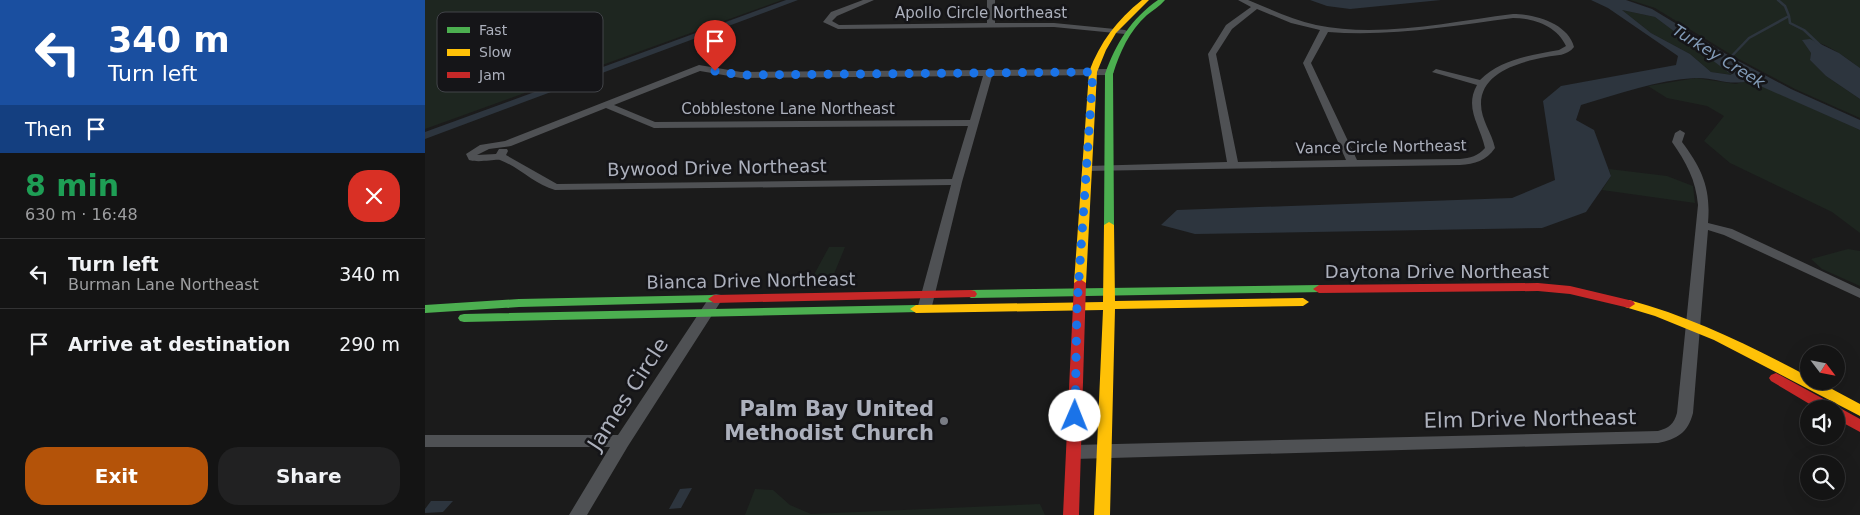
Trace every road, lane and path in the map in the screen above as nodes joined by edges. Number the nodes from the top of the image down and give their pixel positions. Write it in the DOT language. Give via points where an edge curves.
graph roads {
  1 [pos="871,0"];
  2 [pos="991,0"];
  3 [pos="1146,0"];
  4 [pos="1162,0"];
  5 [pos="1242,0"];
  6 [pos="1257,6"];
  7 [pos="991,26"];
  8 [pos="1325,28"];
  9 [pos="1112,30"];
  10 [pos="1125,32"];
  11 [pos="1093,72"];
  12 [pos="1110,72"];
  13 [pos="1436,72"];
  14 [pos="988,74"];
  15 [pos="1482,83"];
  16 [pos="606,105"];
  17 [pos="974,123"];
  18 [pos="1680,133"];
  19 [pos="507,144"];
  20 [pos="500,156"];
  21 [pos="1353,163"];
  22 [pos="1233,165"];
  23 [pos="1087,169"];
  24 [pos="1108,169"];
  25 [pos="957,182"];
  26 [pos="1703,225"];
  27 [pos="1079,293"];
  28 [pos="1109,293"];
  29 [pos="1860,294"];
  30 [pos="929,296"];
  31 [pos="716,298"];
  32 [pos="1361,300"];
  33 [pos="1312,302"];
  34 [pos="528,303"];
  35 [pos="1109,306"];
  36 [pos="1077,307"];
  37 [pos="425,309"];
  38 [pos="924,310"];
  39 [pos="707,314"];
  40 [pos="516,317"];
  41 [pos="425,321"];
  42 [pos="1692,330"];
  43 [pos="1814,400"];
  44 [pos="1860,410"];
  45 [pos="1845,417"];
  46 [pos="1860,426"];
  47 [pos="425,441"];
  48 [pos="621,441"];
  49 [pos="1103,451"];
  50 [pos="1074,452"];
  51 [pos="578,515"];
  52 [pos="1071,515"];
  53 [pos="1102,515"];
  1 -- 7 [label="street, Apollo Circle Northeast" via="834,14 827,22 838,27"];
  2 -- 7 [label="street"];
  3 -- 9 [label="street"];
  4 -- 10 [label="street"];
  5 -- 6 [label="street"];
  6 -- 8 [label="street" via="1298,22"];
  6 -- 22 [label="street" via="1229,27 1211,54"];
  7 -- 9 [label="street, Apollo Circle Northeast" via="1054,25"];
  8 -- 15 [label="street" via="1385,30 1518,16 1548,23 1569,43 1565,52 1505,66"];
  8 -- 21 [label="street" via="1307,62"];
  9 -- 10 [label="street, Apollo Circle Northeast"];
  9 -- 11 [label="street" via="1098,52"];
  10 -- 12 [label="street"];
  11 -- 12 [label="street"];
  11 -- 14 [label="street"];
  11 -- 23 [label="street"];
  12 -- 24 [label="street"];
  13 -- 15 [label="street"];
  14 -- 16 [label="street" via="741,75 699,68"];
  14 -- 17 [label="street"];
  15 -- 21 [label="street, Vance Circle Northeast" via="1476,104 1490,144 1484,156 1463,162"];
  16 -- 17 [label="street, Cobblestone Lane Northeast" via="654,124"];
  16 -- 19 [label="street"];
  17 -- 25 [label="street"];
  18 -- 26 [label="street, Elm Drive Northeast" via="1677,142 1691,161 1703,187"];
  19 -- 20 [label="street"];
  19 -- 20 [label="street" via="479,148 471,154 473,158 484,159"];
  20 -- 25 [label="street, Bywood Drive Northeast" via="555,187"];
  21 -- 22 [label="street, Vance Circle Northeast"];
  22 -- 24 [label="street, Vance Circle Northeast"];
  23 -- 24 [label="street, Vance Circle Northeast"];
  23 -- 27 [label="street"];
  24 -- 28 [label="street"];
  25 -- 30 [label="street"];
  26 -- 29 [label="street" via="1728,232"];
  26 -- 42 [label="street, Elm Drive Northeast"];
  27 -- 28 [label="street, Daytona Drive Northeast"];
  27 -- 30 [label="street, Bianca Drive Northeast"];
  27 -- 36 [label="street"];
  28 -- 35 [label="street"];
  28 -- 42 [label="street, Daytona Drive Northeast" via="1527,287 1569,290 1622,300"];
  30 -- 31 [label="street, Bianca Drive Northeast"];
  30 -- 38 [label="street"];
  31 -- 34 [label="street, Bianca Drive Northeast"];
  31 -- 39 [label="street, James Circle"];
  32 -- 42 [label="street, Daytona Drive Northeast" via="1543,298 1583,304"];
  33 -- 35 [label="street, Daytona Drive Northeast"];
  34 -- 37 [label="street, Bianca Drive Northeast"];
  34 -- 40 [label="street"];
  35 -- 36 [label="street, Daytona Drive Northeast"];
  35 -- 49 [label="street"];
  36 -- 38 [label="street, Bianca Drive Northeast"];
  36 -- 50 [label="street"];
  38 -- 39 [label="street, Bianca Drive Northeast"];
  39 -- 40 [label="street, Bianca Drive Northeast"];
  39 -- 48 [label="street, James Circle"];
  40 -- 41 [label="street, Bianca Drive Northeast"];
  42 -- 43 [label="street, Daytona Drive Northeast"];
  42 -- 44 [label="street, Daytona Drive Northeast" via="1759,355"];
  42 -- 49 [label="street, Elm Drive Northeast" via="1683,423 1670,435"];
  45 -- 46 [label="street"];
  47 -- 48 [label="street"];
  48 -- 51 [label="street, James Circle"];
  49 -- 50 [label="street, Elm Drive Northeast"];
  49 -- 53 [label="street"];
  50 -- 52 [label="street"];
}
